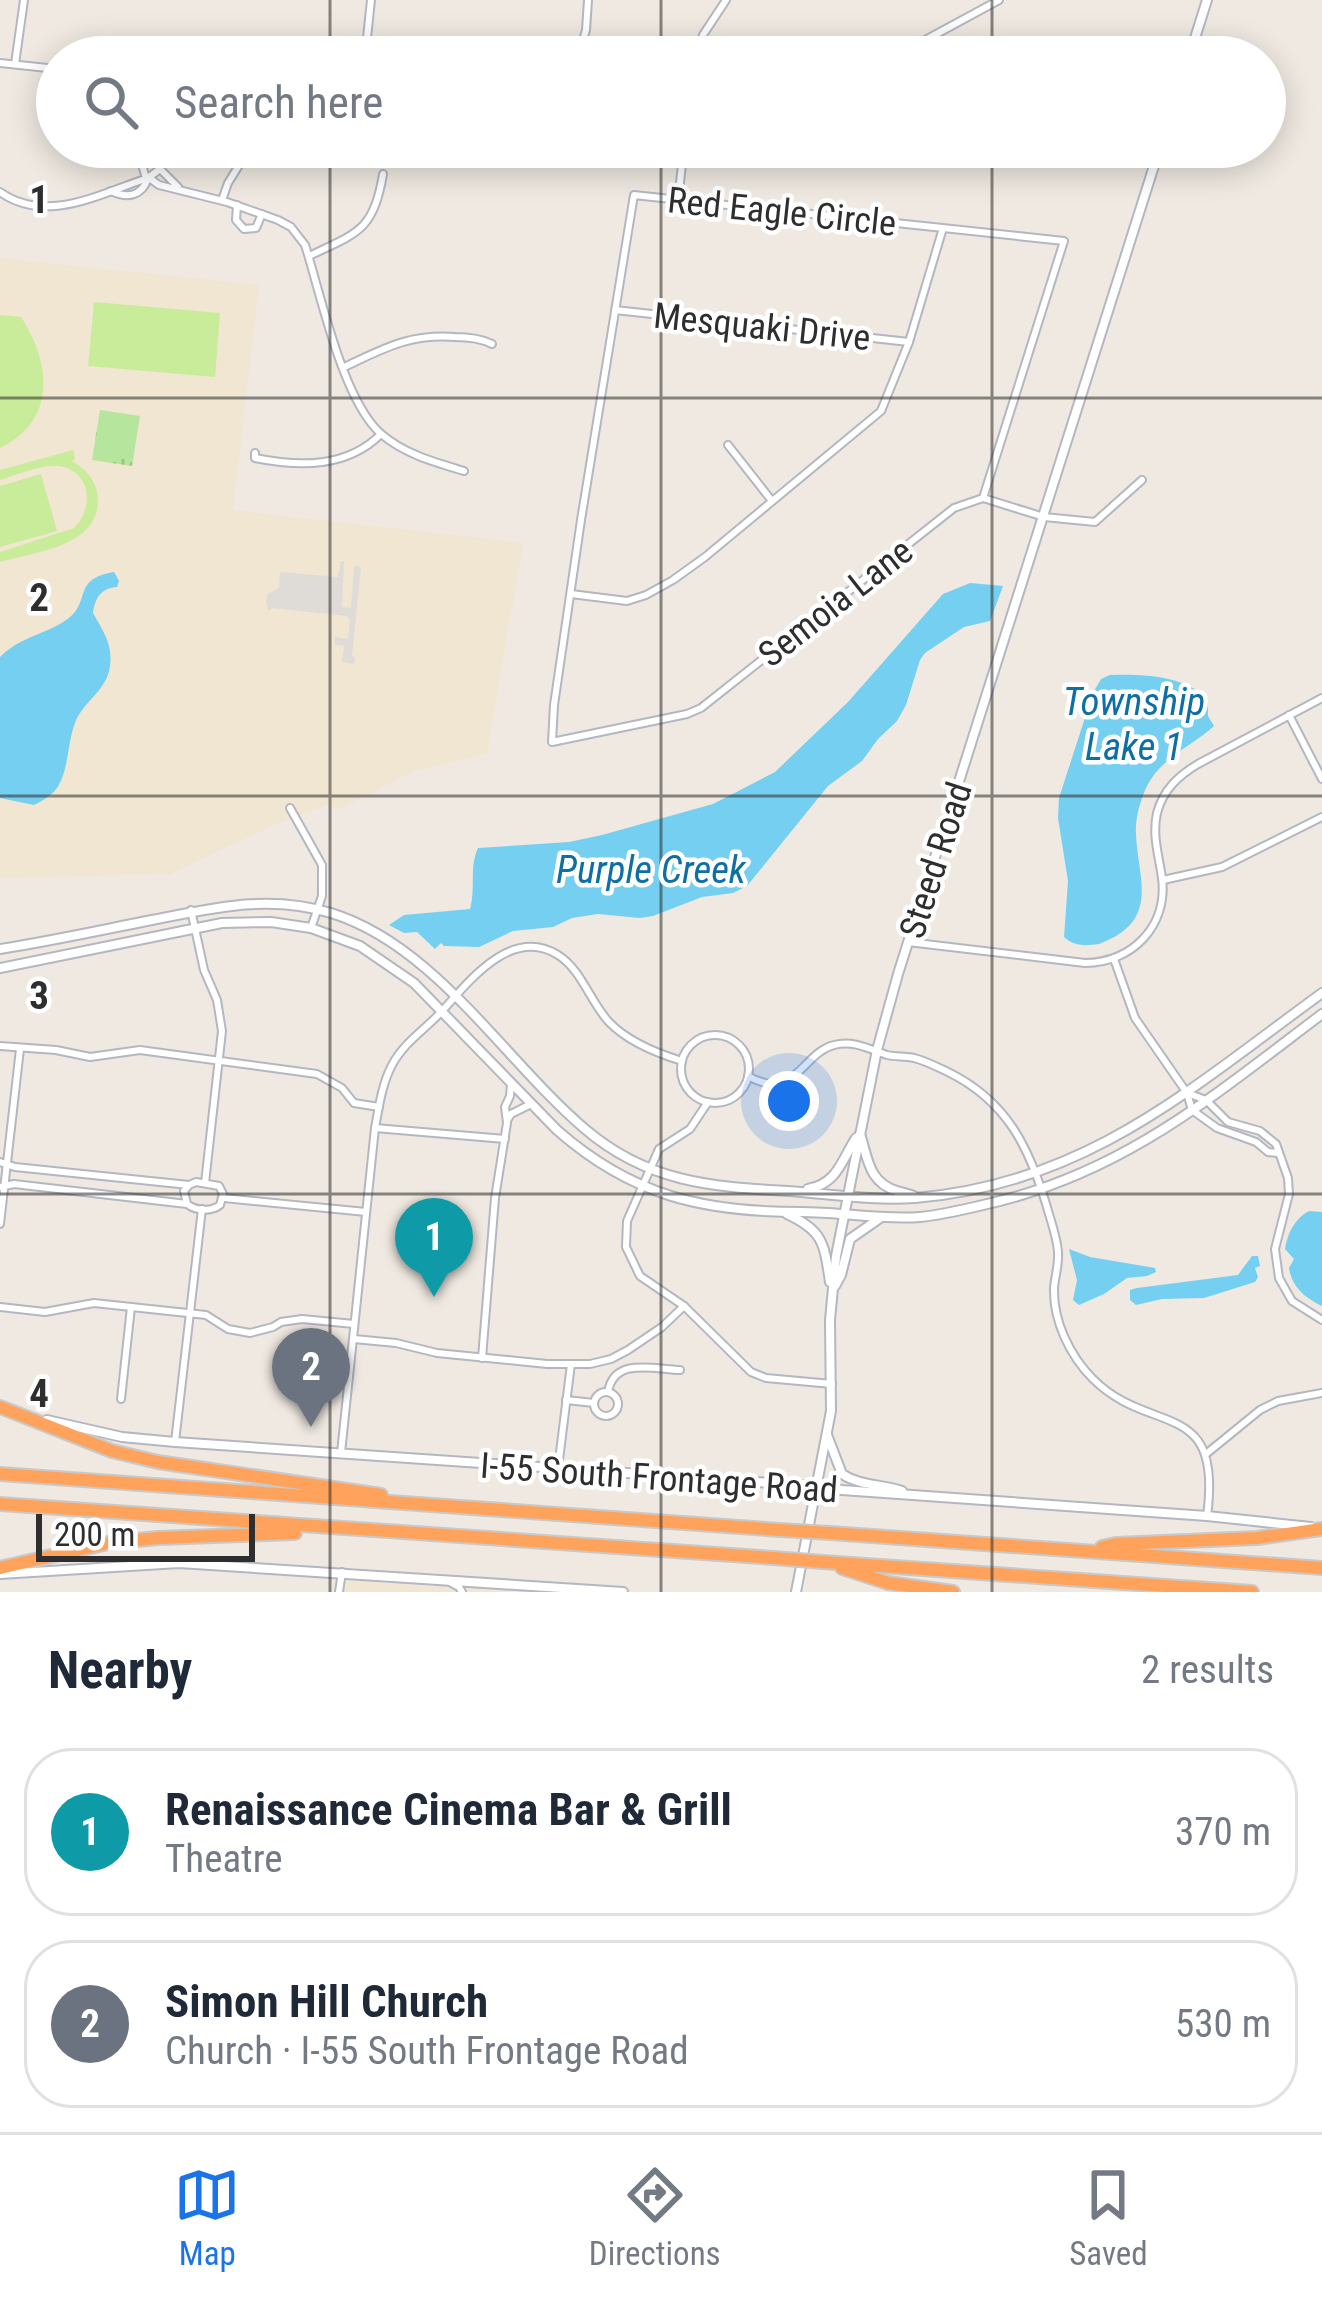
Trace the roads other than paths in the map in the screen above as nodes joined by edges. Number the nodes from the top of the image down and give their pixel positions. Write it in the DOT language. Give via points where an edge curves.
graph roads {
  1 [pos="24,0"];
  2 [pos="371,0"];
  3 [pos="588,0"];
  4 [pos="726,0"];
  5 [pos="998,0"];
  6 [pos="1207,0"];
  7 [pos="367,36"];
  8 [pos="584,36"];
  9 [pos="703,36"];
  10 [pos="932,36"];
  11 [pos="1196,36"];
  12 [pos="0,63"];
  13 [pos="15,64"];
  14 [pos="36,66"];
  15 [pos="141,168"];
  16 [pos="237,168"];
  17 [pos="682,168"];
  18 [pos="1153,168"];
  19 [pos="160,170"];
  20 [pos="383,173"];
  21 [pos="148,178"];
  22 [pos="181,189"];
  23 [pos="0,192"];
  24 [pos="222,200"];
  25 [pos="678,200"];
  26 [pos="237,205"];
  27 [pos="262,214"];
  28 [pos="944,228"];
  29 [pos="309,256"];
  30 [pos="615,310"];
  31 [pos="909,343"];
  32 [pos="493,344"];
  33 [pos="344,367"];
  34 [pos="382,434"];
  35 [pos="728,445"];
  36 [pos="255,454"];
  37 [pos="464,471"];
  38 [pos="1142,480"];
  39 [pos="983,498"];
  40 [pos="772,501"];
  41 [pos="1044,517"];
  42 [pos="571,594"];
  43 [pos="1322,698"];
  44 [pos="554,705"];
  45 [pos="1289,715"];
  46 [pos="1322,779"];
  47 [pos="290,808"];
  48 [pos="1322,817"];
  49 [pos="1162,880"];
  50 [pos="191,910"];
  51 [pos="316,910"];
  52 [pos="311,928"];
  53 [pos="196,929"];
  54 [pos="908,942"];
  55 [pos="0,950"];
  56 [pos="1114,959"];
  57 [pos="0,968"];
  58 [pos="1322,993"];
  59 [pos="454,996"];
  60 [pos="442,1012"];
  61 [pos="1322,1014"];
  62 [pos="0,1046"];
  63 [pos="20,1048"];
  64 [pos="877,1049"];
  65 [pos="682,1060"];
  66 [pos="218,1061"];
  67 [pos="748,1076"];
  68 [pos="512,1084"];
  69 [pos="1187,1093"];
  70 [pos="1206,1100"];
  71 [pos="708,1102"];
  72 [pos="531,1104"];
  73 [pos="379,1107"];
  74 [pos="1192,1109"];
  75 [pos="507,1123"];
  76 [pos="375,1128"];
  77 [pos="860,1131"];
  78 [pos="505,1139"];
  79 [pos="1278,1153"];
  80 [pos="3,1162"];
  81 [pos="650,1169"];
  82 [pos="1036,1174"];
  83 [pos="205,1183"];
  84 [pos="188,1185"];
  85 [pos="2,1186"];
  86 [pos="643,1186"];
  87 [pos="1042,1190"];
  88 [pos="788,1191"];
  89 [pos="847,1197"];
  90 [pos="224,1198"];
  91 [pos="918,1198"];
  92 [pos="187,1204"];
  93 [pos="202,1209"];
  94 [pos="366,1212"];
  95 [pos="785,1214"];
  96 [pos="843,1216"];
  97 [pos="880,1218"];
  98 [pos="0,1224"];
  99 [pos="831,1292"];
  100 [pos="684,1306"];
  101 [pos="0,1307"];
  102 [pos="131,1307"];
  103 [pos="191,1313"];
  104 [pos="1322,1320"];
  105 [pos="354,1324"];
  106 [pos="354,1339"];
  107 [pos="482,1358"];
  108 [pos="571,1364"];
  109 [pos="680,1370"];
  110 [pos="832,1384"];
  111 [pos="608,1392"];
  112 [pos="1322,1393"];
  113 [pos="121,1399"];
  114 [pos="566,1400"];
  115 [pos="594,1403"];
  116 [pos="0,1406"];
  117 [pos="827,1434"];
  118 [pos="176,1442"];
  119 [pos="341,1454"];
  120 [pos="1205,1454"];
  121 [pos="558,1469"];
  122 [pos="0,1474"];
  123 [pos="816,1486"];
  124 [pos="915,1495"];
  125 [pos="0,1504"];
  126 [pos="502,1510"];
  127 [pos="1208,1516"];
  128 [pos="1322,1528"];
  129 [pos="406,1534"];
  130 [pos="1087,1550"];
  131 [pos="824,1562"];
  132 [pos="1322,1568"];
  133 [pos="0,1571"];
  134 [pos="342,1572"];
  135 [pos="445,1580"];
  136 [pos="483,1582"];
  137 [pos="339,1592"];
  138 [pos="465,1592"];
  139 [pos="623,1592"];
  140 [pos="796,1592"];
  141 [pos="952,1592"];
  142 [pos="1252,1592"];
  1 -- 13 [label="street"];
  2 -- 7 [label="street"];
  3 -- 8 [label="street"];
  4 -- 9 [label="street"];
  5 -- 10 [label="street"];
  6 -- 11 [label="street"];
  12 -- 13 [label="street"];
  13 -- 14 [label="street"];
  15 -- 21 [label="street"];
  16 -- 24 [label="street"];
  17 -- 25 [label="street"];
  18 -- 41 [label="street, Steed Road"];
  19 -- 21 [label="street"];
  19 -- 22 [label="street"];
  20 -- 29 [label="street" via="374,213 361,230"];
  21 -- 22 [label="street"];
  21 -- 23 [label="street" via="52,207"];
  22 -- 24 [label="street"];
  24 -- 26 [label="street"];
  25 -- 28 [label="street, Red Eagle Circle"];
  25 -- 30 [label="street, Red Eagle Circle" via="634,195"];
  26 -- 27 [label="street"];
  26 -- 27 [label="street" via="241,228 256,228"];
  27 -- 29 [label="street" via="291,227"];
  28 -- 31 [label="street"];
  28 -- 39 [label="street, Red Eagle Circle" via="1064,241"];
  29 -- 33 [label="street"];
  30 -- 31 [label="street, Mesquaki Drive"];
  30 -- 42 [label="street, Red Eagle Circle"];
  31 -- 40 [label="street" via="881,411"];
  32 -- 33 [label="street" via="424,335"];
  33 -- 34 [label="street"];
  34 -- 36 [label="street" via="328,462"];
  34 -- 37 [label="street" via="406,452"];
  35 -- 40 [label="street"];
  38 -- 41 [label="street" via="1095,522"];
  39 -- 41 [label="street"];
  39 -- 44 [label="street, Semoia Lane" via="954,508 701,708 552,742"];
  40 -- 42 [label="street" via="646,595 627,601"];
  41 -- 54 [label="street, Steed Road"];
  42 -- 44 [label="street, Red Eagle Circle"];
  43 -- 45 [label="street"];
  45 -- 46 [label="street"];
  45 -- 49 [label="street" via="1172,784 1155,825"];
  47 -- 51 [label="street" via="322,865"];
  48 -- 49 [label="street" via="1219,868"];
  49 -- 56 [label="street" via="1153,927"];
  50 -- 51 [label="street" via="242,903"];
  50 -- 53 [label="street"];
  50 -- 55 [label="street"];
  51 -- 52 [label="street"];
  51 -- 59 [label="street" via="394,944"];
  52 -- 53 [label="street" via="252,921"];
  52 -- 60 [label="street" via="390,964"];
  53 -- 57 [label="street"];
  53 -- 66 [label="street" via="221,1016"];
  54 -- 56 [label="street" via="1079,963"];
  54 -- 64 [label="street, Steed Road"];
  56 -- 69 [label="street" via="1135,1018"];
  58 -- 69 [label="street"];
  59 -- 60 [label="street"];
  59 -- 65 [label="street" via="512,950 556,953 616,1029"];
  59 -- 81 [label="street" via="572,1118"];
  60 -- 68 [label="street"];
  60 -- 73 [label="street" via="399,1054"];
  61 -- 70 [label="street"];
  62 -- 63 [label="street"];
  63 -- 66 [label="street"];
  63 -- 80 [label="street"];
  64 -- 67 [label="street" via="841,1043 792,1079"];
  64 -- 77 [label="street, Steed Road"];
  64 -- 82 [label="street" via="976,1087 998,1106"];
  65 -- 67 [label="street" via="700,1038 723,1036 744,1051"];
  65 -- 71 [label="street" via="686,1086"];
  66 -- 73 [label="street" via="317,1074 354,1103"];
  66 -- 83 [label="street"];
  67 -- 71 [label="street" via="732,1098"];
  68 -- 72 [label="street"];
  68 -- 75 [label="street"];
  69 -- 70 [label="street"];
  69 -- 74 [label="street"];
  69 -- 82 [label="street"];
  70 -- 74 [label="street"];
  70 -- 79 [label="street" via="1228,1122 1272,1139"];
  71 -- 81 [label="street" via="690,1129 659,1149"];
  72 -- 75 [label="street"];
  72 -- 86 [label="street" via="575,1146"];
  73 -- 76 [label="street"];
  74 -- 79 [label="street"];
  74 -- 87 [label="street" via="1121,1156"];
  75 -- 78 [label="street"];
  76 -- 78 [label="street"];
  76 -- 94 [label="street"];
  77 -- 88 [label="street" via="833,1178"];
  77 -- 89 [label="street, Steed Road"];
  77 -- 91 [label="street" via="872,1174"];
  78 -- 107 [label="street"];
  79 -- 104 [label="street" via="1289,1194 1275,1250 1279,1278 1292,1301"];
  80 -- 84 [label="street"];
  80 -- 85 [label="street"];
  81 -- 86 [label="street"];
  81 -- 88 [label="street" via="730,1189"];
  82 -- 87 [label="street"];
  82 -- 91 [label="street"];
  83 -- 84 [label="street"];
  83 -- 90 [label="street" via="219,1186"];
  84 -- 92 [label="street"];
  85 -- 92 [label="street"];
  85 -- 98 [label="street"];
  86 -- 95 [label="street" via="710,1207"];
  86 -- 100 [label="street" via="626,1228 628,1255 645,1281"];
  87 -- 97 [label="street" via="953,1212"];
  87 -- 120 [label="street" via="1058,1253 1055,1309 1072,1352 1110,1393 1185,1428"];
  88 -- 89 [label="street"];
  89 -- 91 [label="street"];
  89 -- 96 [label="street, Steed Road"];
  90 -- 93 [label="street" via="218,1208"];
  90 -- 94 [label="street"];
  92 -- 93 [label="street"];
  93 -- 103 [label="street"];
  94 -- 105 [label="street"];
  95 -- 96 [label="street"];
  95 -- 99 [label="street" via="821,1239"];
  96 -- 97 [label="street"];
  96 -- 99 [label="street, Steed Road"];
  97 -- 99 [label="street" via="850,1239"];
  99 -- 110 [label="street, Steed Road"];
  100 -- 108 [label="street" via="611,1359"];
  100 -- 110 [label="street" via="752,1372"];
  101 -- 102 [label="street"];
  102 -- 103 [label="street"];
  102 -- 113 [label="street"];
  103 -- 105 [label="street" via="241,1332 302,1319"];
  103 -- 118 [label="street"];
  105 -- 106 [label="street"];
  106 -- 107 [label="street"];
  106 -- 119 [label="street"];
  107 -- 108 [label="street"];
  108 -- 114 [label="street"];
  109 -- 111 [label="street" via="627,1368"];
  110 -- 117 [label="street, Steed Road"];
  111 -- 115 [label="street"];
  111 -- 115 [label="street" via="617,1403 613,1413 602,1414"];
  112 -- 120 [label="street" via="1260,1410"];
  114 -- 115 [label="street"];
  114 -- 121 [label="street"];
  116 -- 118 [label="street, I-55 South Frontage Road" via="95,1432"];
  116 -- 126 [label="highway" via="158,1462"];
  117 -- 123 [label="street, Steed Road"];
  117 -- 124 [label="street" via="851,1480"];
  118 -- 119 [label="street, I-55 South Frontage Road"];
  119 -- 121 [label="street, I-55 South Frontage Road"];
  120 -- 127 [label="street"];
  121 -- 123 [label="street, I-55 South Frontage Road"];
  122 -- 126 [label="highway"];
  123 -- 124 [label="street, I-55 South Frontage Road"];
  123 -- 140 [label="street, Steed Road"];
  124 -- 127 [label="street, I-55 South Frontage Road"];
  125 -- 129 [label="highway"];
  126 -- 130 [label="highway, bridge"];
  127 -- 128 [label="street, I-55 South Frontage Road"];
  128 -- 130 [label="highway"];
  129 -- 131 [label="highway, bridge"];
  129 -- 133 [label="highway" via="158,1538"];
  130 -- 132 [label="highway"];
  131 -- 141 [label="highway"];
  131 -- 142 [label="highway"];
  133 -- 134 [label="street" via="179,1563"];
  134 -- 135 [label="street"];
  134 -- 137 [label="street"];
  135 -- 136 [label="street"];
  135 -- 138 [label="street"];
  136 -- 138 [label="street"];
  136 -- 139 [label="street"];
}
